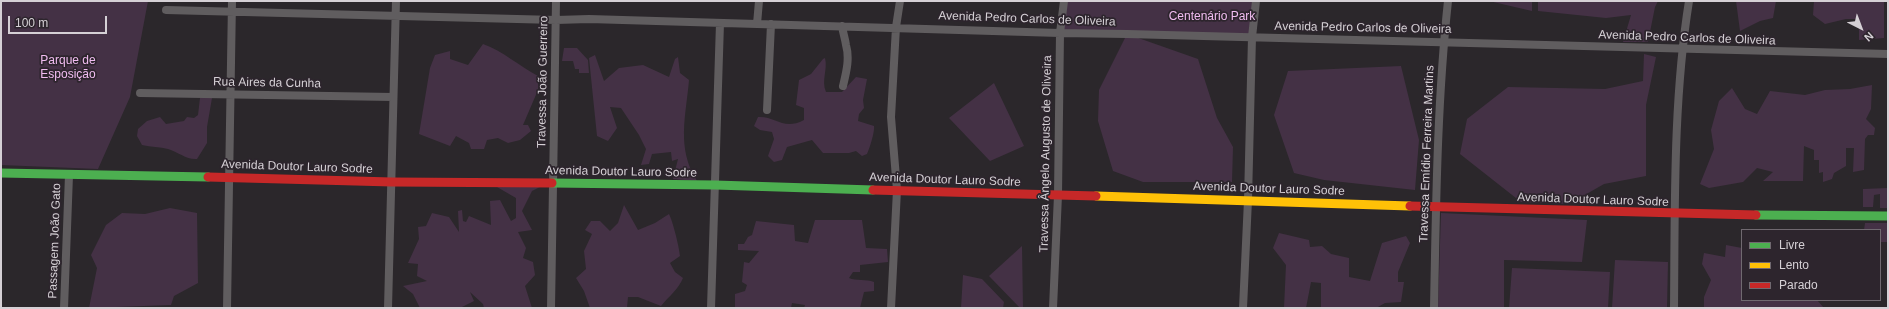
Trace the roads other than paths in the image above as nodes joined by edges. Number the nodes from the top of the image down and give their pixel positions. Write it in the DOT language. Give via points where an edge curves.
graph roads {
  1 [pos="232,1"];
  2 [pos="396,1"];
  3 [pos="556,1"];
  4 [pos="759,1"];
  5 [pos="900,1"];
  6 [pos="1064,1"];
  7 [pos="1256,1"];
  8 [pos="1448,1"];
  9 [pos="1689,1"];
  10 [pos="166,10"];
  11 [pos="232,12"];
  12 [pos="396,16"];
  13 [pos="556,20"];
  14 [pos="720,23"];
  15 [pos="757,24"];
  16 [pos="771,24"];
  17 [pos="842,26"];
  18 [pos="896,27"];
  19 [pos="1060,33"];
  20 [pos="1252,38"];
  21 [pos="1444,42"];
  22 [pos="1681,50"];
  23 [pos="1888,54"];
  24 [pos="843,86"];
  25 [pos="140,94"];
  26 [pos="231,95"];
  27 [pos="393,97"];
  28 [pos="767,110"];
  29 [pos="1,173"];
  30 [pos="69,175"];
  31 [pos="229,177"];
  32 [pos="392,182"];
  33 [pos="554,183"];
  34 [pos="715,185"];
  35 [pos="897,190"];
  36 [pos="1058,194"];
  37 [pos="1248,200"];
  38 [pos="1436,206"];
  39 [pos="1675,214"];
  40 [pos="1888,216"];
  41 [pos="64,308"];
  42 [pos="227,308"];
  43 [pos="388,308"];
  44 [pos="551,308"];
  45 [pos="711,308"];
  46 [pos="891,308"];
  47 [pos="1053,308"];
  48 [pos="1243,308"];
  49 [pos="1434,308"];
  50 [pos="1674,308"];
  1 -- 11 [label="street"];
  2 -- 12 [label="street"];
  3 -- 13 [label="street, Travessa João Guerreiro"];
  4 -- 15 [label="street"];
  5 -- 18 [label="street"];
  6 -- 19 [label="street, Travessa Ângelo Augusto de Oliveira"];
  7 -- 20 [label="street"];
  8 -- 21 [label="street, Travessa Emídio Ferreira Martins"];
  9 -- 22 [label="street"];
  10 -- 11 [label="street, Avenida Pedro Carlos de Oliveira"];
  11 -- 12 [label="street, Avenida Pedro Carlos de Oliveira"];
  11 -- 26 [label="street"];
  12 -- 13 [label="street, Avenida Pedro Carlos de Oliveira"];
  12 -- 27 [label="street"];
  13 -- 14 [label="street, Avenida Pedro Carlos de Oliveira"];
  13 -- 33 [label="street, Travessa João Guerreiro"];
  14 -- 15 [label="street, Avenida Pedro Carlos de Oliveira"];
  14 -- 34 [label="street"];
  15 -- 16 [label="street, Avenida Pedro Carlos de Oliveira"];
  16 -- 17 [label="street, Avenida Pedro Carlos de Oliveira"];
  16 -- 28 [label="street"];
  17 -- 18 [label="street, Avenida Pedro Carlos de Oliveira"];
  17 -- 24 [label="street" via="848,64"];
  18 -- 19 [label="street, Avenida Pedro Carlos de Oliveira"];
  18 -- 35 [label="street" via="891,117"];
  19 -- 20 [label="street, Avenida Pedro Carlos de Oliveira"];
  19 -- 36 [label="street, Travessa Ângelo Augusto de Oliveira"];
  20 -- 21 [label="street, Avenida Pedro Carlos de Oliveira"];
  20 -- 37 [label="street"];
  21 -- 22 [label="street, Avenida Pedro Carlos de Oliveira"];
  21 -- 38 [label="street, Travessa Emídio Ferreira Martins"];
  22 -- 23 [label="street, Avenida Pedro Carlos de Oliveira"];
  22 -- 39 [label="street"];
  25 -- 26 [label="street, Rua Aires da Cunha"];
  26 -- 27 [label="street, Rua Aires da Cunha"];
  26 -- 31 [label="street"];
  27 -- 32 [label="street"];
  29 -- 30 [label="street, Avenida Doutor Lauro Sodre"];
  30 -- 31 [label="street, Avenida Doutor Lauro Sodre"];
  30 -- 41 [label="street, Passagem João Gato"];
  31 -- 32 [label="street, Avenida Doutor Lauro Sodre"];
  31 -- 42 [label="street"];
  32 -- 33 [label="street, Avenida Doutor Lauro Sodre"];
  32 -- 43 [label="street"];
  33 -- 34 [label="street, Avenida Doutor Lauro Sodre"];
  33 -- 44 [label="street, Travessa João Guerreiro"];
  34 -- 35 [label="street, Avenida Doutor Lauro Sodre"];
  34 -- 45 [label="street"];
  35 -- 36 [label="street, Avenida Doutor Lauro Sodre" via="968,194"];
  35 -- 46 [label="street"];
  36 -- 37 [label="street, Avenida Doutor Lauro Sodre"];
  36 -- 47 [label="street, Travessa Ângelo Augusto de Oliveira"];
  37 -- 38 [label="street, Avenida Doutor Lauro Sodre"];
  37 -- 48 [label="street"];
  38 -- 39 [label="street, Avenida Doutor Lauro Sodre"];
  38 -- 49 [label="street, Travessa Emídio Ferreira Martins"];
  39 -- 40 [label="street, Avenida Doutor Lauro Sodre"];
  39 -- 50 [label="street"];
}
